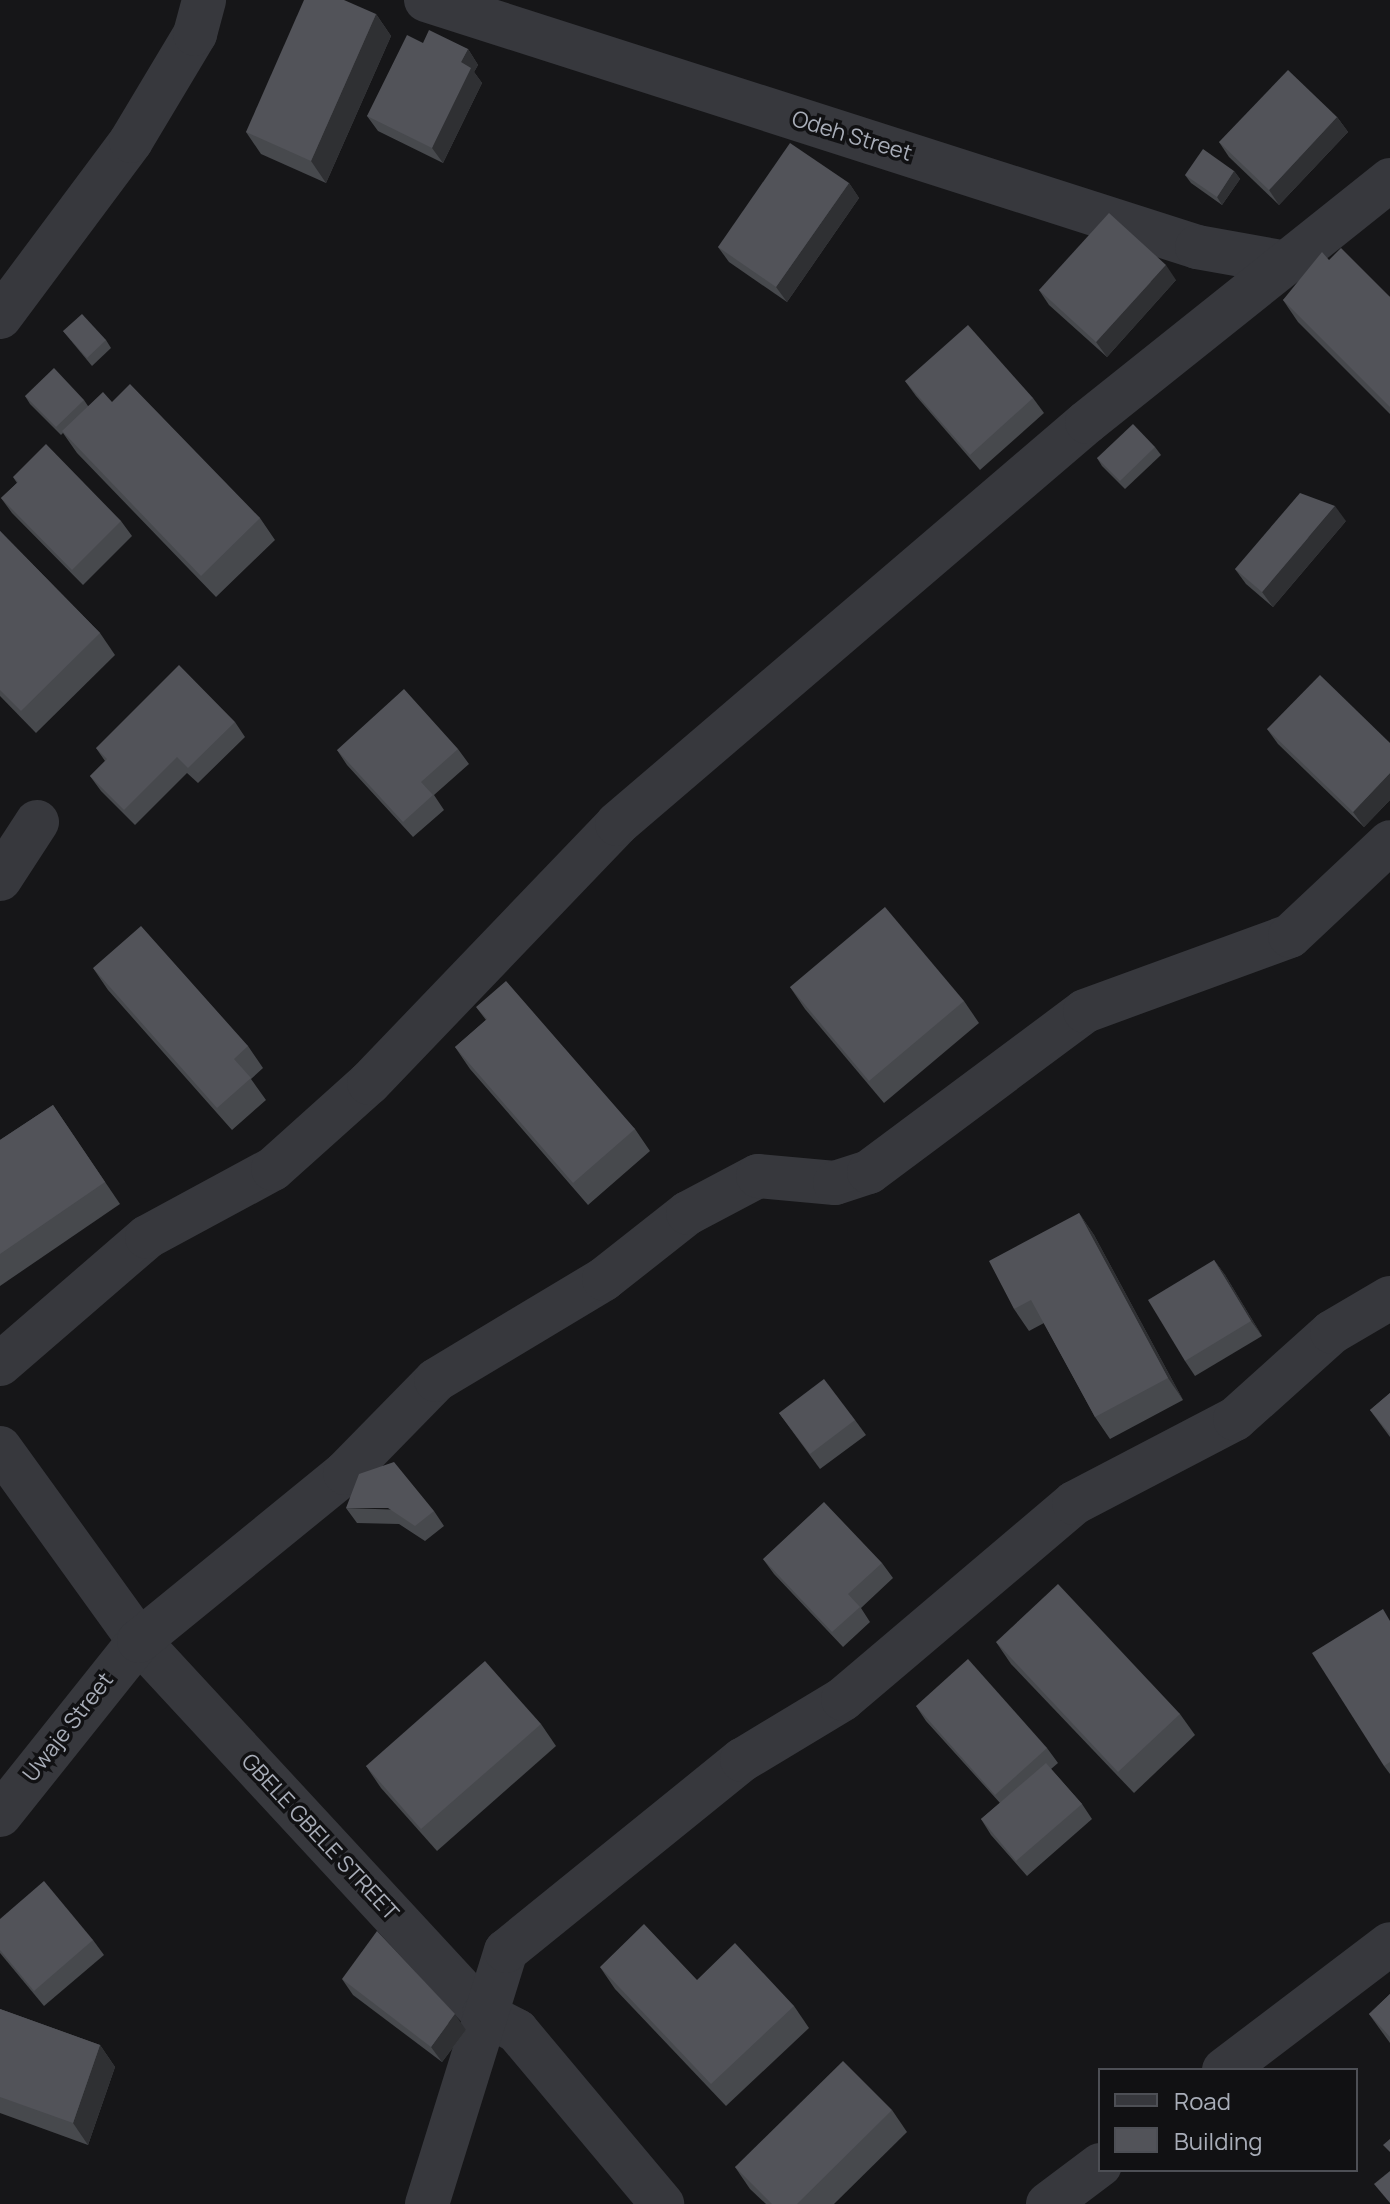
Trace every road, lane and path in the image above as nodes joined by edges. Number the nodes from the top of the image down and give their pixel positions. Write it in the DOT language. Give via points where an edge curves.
graph roads {
  1 [pos="204,0"];
  2 [pos="426,0"];
  3 [pos="1390,180"];
  4 [pos="1281,262"];
  5 [pos="0,317"];
  6 [pos="37,822"];
  7 [pos="1390,842"];
  8 [pos="0,879"];
  9 [pos="1390,1298"];
  10 [pos="0,1364"];
  11 [pos="0,1448"];
  12 [pos="139,1641"];
  13 [pos="0,1815"];
  14 [pos="1390,1944"];
  15 [pos="484,2014"];
  16 [pos="1227,2068"];
  17 [pos="1098,2166"];
  18 [pos="427,2204"];
  19 [pos="662,2204"];
  20 [pos="1048,2204"];
  1 -- 5 [label="street" via="195,34 131,141"];
  2 -- 4 [label="street, Odeh Street" via="1197,247"];
  3 -- 4 [label="street"];
  4 -- 10 [label="street" via="617,824 369,1083 273,1169 147,1237"];
  6 -- 8 [label="street"];
  7 -- 12 [label="street, Uwaje Street" via="1290,936 1085,1011 869,1172 835,1183 758,1176 688,1213 604,1279 436,1380 345,1473"];
  9 -- 15 [label="street" via="1332,1332 1235,1419 1074,1503 843,1699 742,1760 506,1951"];
  11 -- 12 [label="street, GBELE GBELE STREET"];
  12 -- 13 [label="street, Uwaje Street"];
  12 -- 15 [label="street, GBELE GBELE STREET"];
  14 -- 16 [label="street"];
  15 -- 18 [label="street"];
  15 -- 19 [label="street, GBELE GBELE STREET" via="517,2031"];
  17 -- 20 [label="street"];
}
